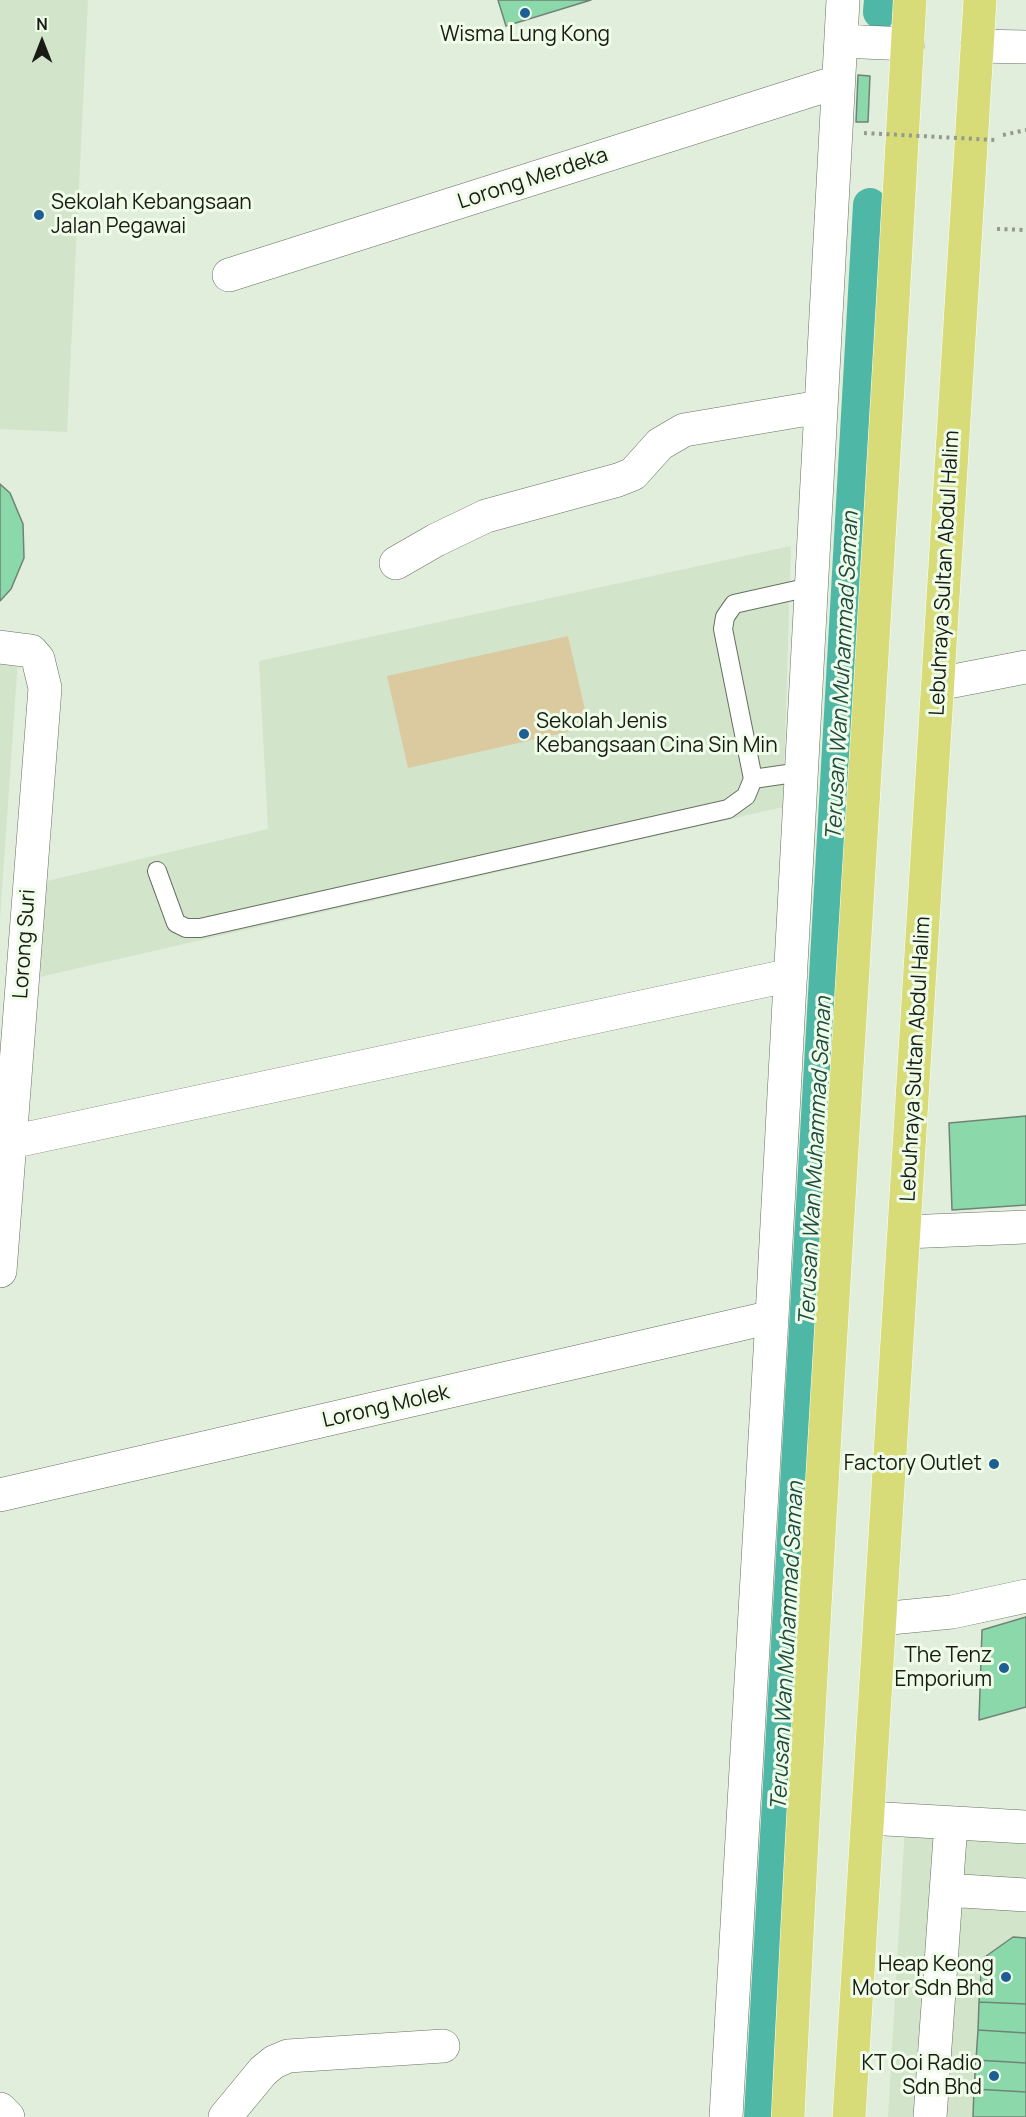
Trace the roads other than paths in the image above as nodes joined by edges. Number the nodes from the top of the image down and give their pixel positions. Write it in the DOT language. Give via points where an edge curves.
graph roads {
  1 [pos="843,0"];
  2 [pos="910,0"];
  3 [pos="980,0"];
  4 [pos="841,41"];
  5 [pos="908,44"];
  6 [pos="977,46"];
  7 [pos="1026,47"];
  8 [pos="837,82"];
  9 [pos="229,275"];
  10 [pos="820,408"];
  11 [pos="396,563"];
  12 [pos="810,587"];
  13 [pos="0,647"];
  14 [pos="1026,667"];
  15 [pos="938,684"];
  16 [pos="801,772"];
  17 [pos="753,779"];
  18 [pos="157,871"];
  19 [pos="791,975"];
  20 [pos="11,1142"];
  21 [pos="1026,1227"];
  22 [pos="905,1232"];
  23 [pos="0,1271"];
  24 [pos="772,1317"];
  25 [pos="0,1495"];
  26 [pos="1026,1596"];
  27 [pos="880,1619"];
  28 [pos="867,1818"];
  29 [pos="951,1823"];
  30 [pos="1026,1827"];
  31 [pos="946,1890"];
  32 [pos="1026,1895"];
  33 [pos="442,2046"];
  34 [pos="0,2109"];
  35 [pos="8,2117"];
  36 [pos="225,2117"];
  37 [pos="726,2117"];
  38 [pos="788,2117"];
  39 [pos="849,2117"];
  40 [pos="930,2117"];
  1 -- 4 [label="street"];
  2 -- 5 [label="main road"];
  3 -- 6 [label="main road, Lebuhraya Sultan Abdul Halim"];
  4 -- 5 [label="street"];
  4 -- 8 [label="street"];
  5 -- 38 [label="main road" via="826,1388"];
  6 -- 7 [label="street"];
  6 -- 15 [label="main road, Lebuhraya Sultan Abdul Halim"];
  8 -- 9 [label="street, Lorong Merdeka"];
  8 -- 10 [label="street"];
  10 -- 11 [label="street" via="684,430 660,444 633,474 486,516"];
  10 -- 12 [label="street"];
  12 -- 16 [label="street"];
  12 -- 17 [label="lane" via="734,604 725,617 723,629"];
  13 -- 20 [label="street, Lorong Suri" via="30,651 38,659 45,688"];
  14 -- 15 [label="street"];
  15 -- 22 [label="main road, Lebuhraya Sultan Abdul Halim"];
  16 -- 17 [label="lane"];
  16 -- 19 [label="street"];
  17 -- 18 [label="lane" via="746,796 728,810 200,928 176,923"];
  19 -- 20 [label="street"];
  19 -- 24 [label="street"];
  20 -- 23 [label="street, Lorong Suri"];
  21 -- 22 [label="street"];
  22 -- 27 [label="main road, Lebuhraya Sultan Abdul Halim"];
  24 -- 25 [label="street, Lorong Molek"];
  24 -- 37 [label="street"];
  26 -- 27 [label="street" via="952,1612"];
  27 -- 28 [label="main road, Lebuhraya Sultan Abdul Halim"];
  28 -- 29 [label="street"];
  28 -- 39 [label="main road, Lebuhraya Sultan Abdul Halim"];
  29 -- 30 [label="street"];
  29 -- 31 [label="street"];
  31 -- 32 [label="street"];
  31 -- 40 [label="street"];
  33 -- 36 [label="street" via="288,2056 263,2071"];
  34 -- 35 [label="street"];
}
